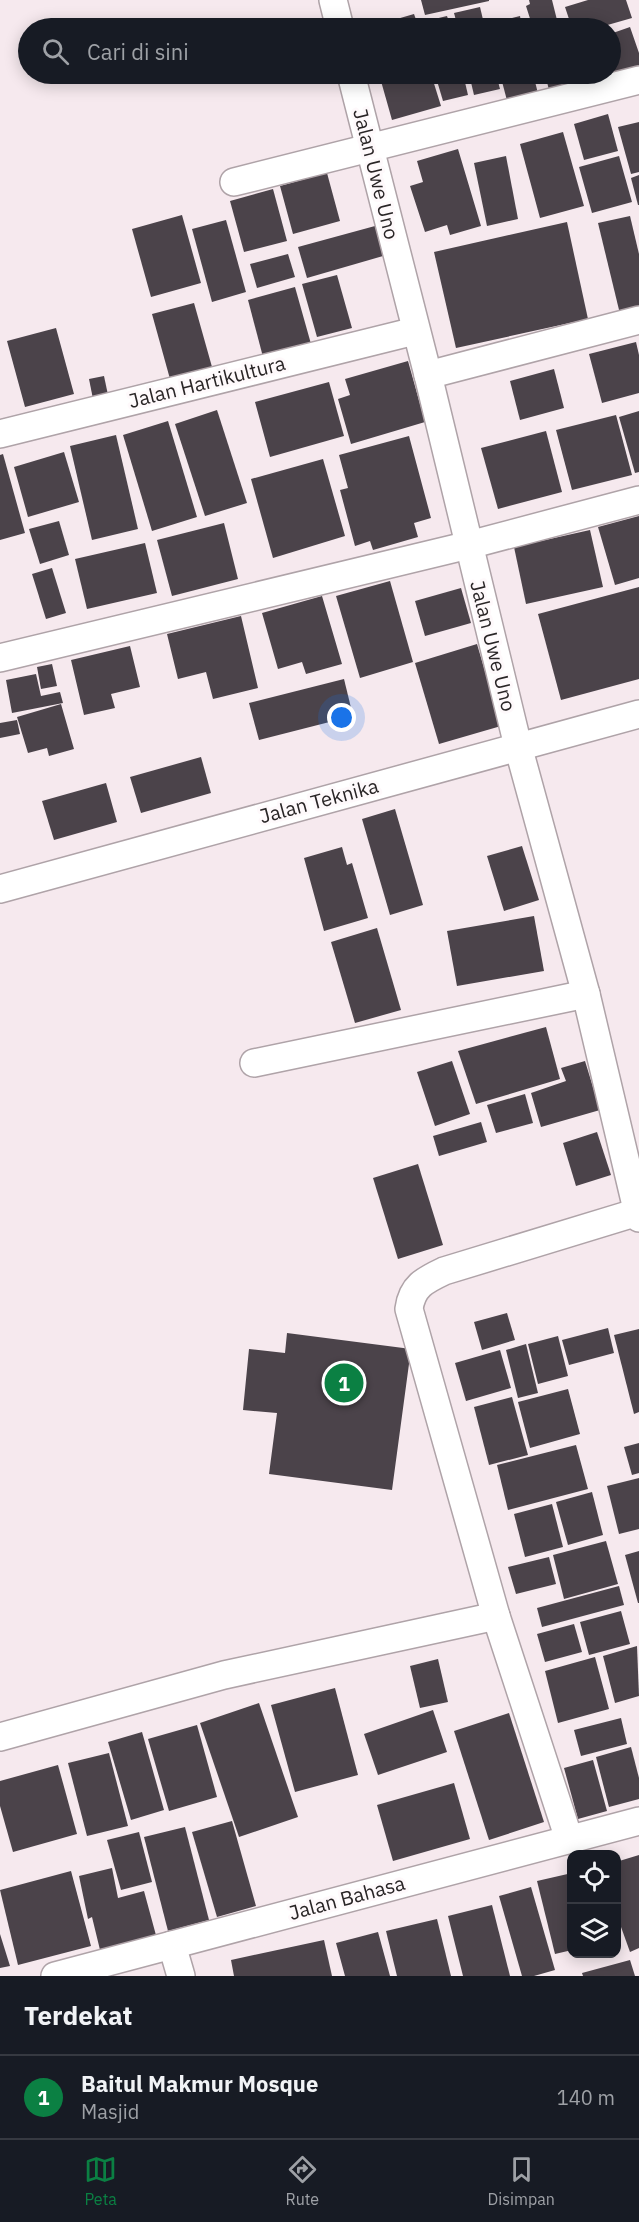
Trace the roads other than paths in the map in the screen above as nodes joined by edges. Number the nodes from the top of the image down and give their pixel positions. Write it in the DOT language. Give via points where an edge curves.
graph roads {
  1 [pos="333,0"];
  2 [pos="338,18"];
  3 [pos="639,80"];
  4 [pos="354,84"];
  5 [pos="370,149"];
  6 [pos="234,182"];
  7 [pos="639,320"];
  8 [pos="415,331"];
  9 [pos="428,375"];
  10 [pos="0,434"];
  11 [pos="639,500"];
  12 [pos="469,545"];
  13 [pos="0,658"];
  14 [pos="639,714"];
  15 [pos="518,746"];
  16 [pos="0,889"];
  17 [pos="586,994"];
  18 [pos="254,1063"];
  19 [pos="638,1215"];
  20 [pos="496,1616"];
  21 [pos="0,1737"];
  22 [pos="639,1821"];
  23 [pos="569,1839"];
  24 [pos="172,1945"];
  25 [pos="55,1976"];
  26 [pos="181,1976"];
  1 -- 2 [label="street"];
  3 -- 5 [label="street"];
  4 -- 5 [label="street, Jalan Uwe Uno"];
  5 -- 6 [label="street"];
  5 -- 8 [label="street, Jalan Uwe Uno"];
  7 -- 9 [label="street"];
  8 -- 9 [label="street, Jalan Uwe Uno"];
  8 -- 10 [label="street, Jalan Hartikultura"];
  9 -- 12 [label="street, Jalan Uwe Uno"];
  11 -- 12 [label="street"];
  12 -- 13 [label="street"];
  12 -- 15 [label="street, Jalan Uwe Uno"];
  14 -- 15 [label="street, Jalan Teknika"];
  15 -- 16 [label="street, Jalan Teknika"];
  15 -- 17 [label="street, Jalan Uwe Uno"];
  17 -- 18 [label="street"];
  17 -- 19 [label="street, Jalan Uwe Uno"];
  19 -- 20 [label="street" via="444,1271 425,1280 410,1297 409,1309"];
  20 -- 21 [label="street" via="224,1675"];
  20 -- 23 [label="street"];
  22 -- 23 [label="street, Jalan Bahasa"];
  23 -- 24 [label="street, Jalan Bahasa"];
  24 -- 25 [label="street, Jalan Bahasa"];
  24 -- 26 [label="street"];
}
